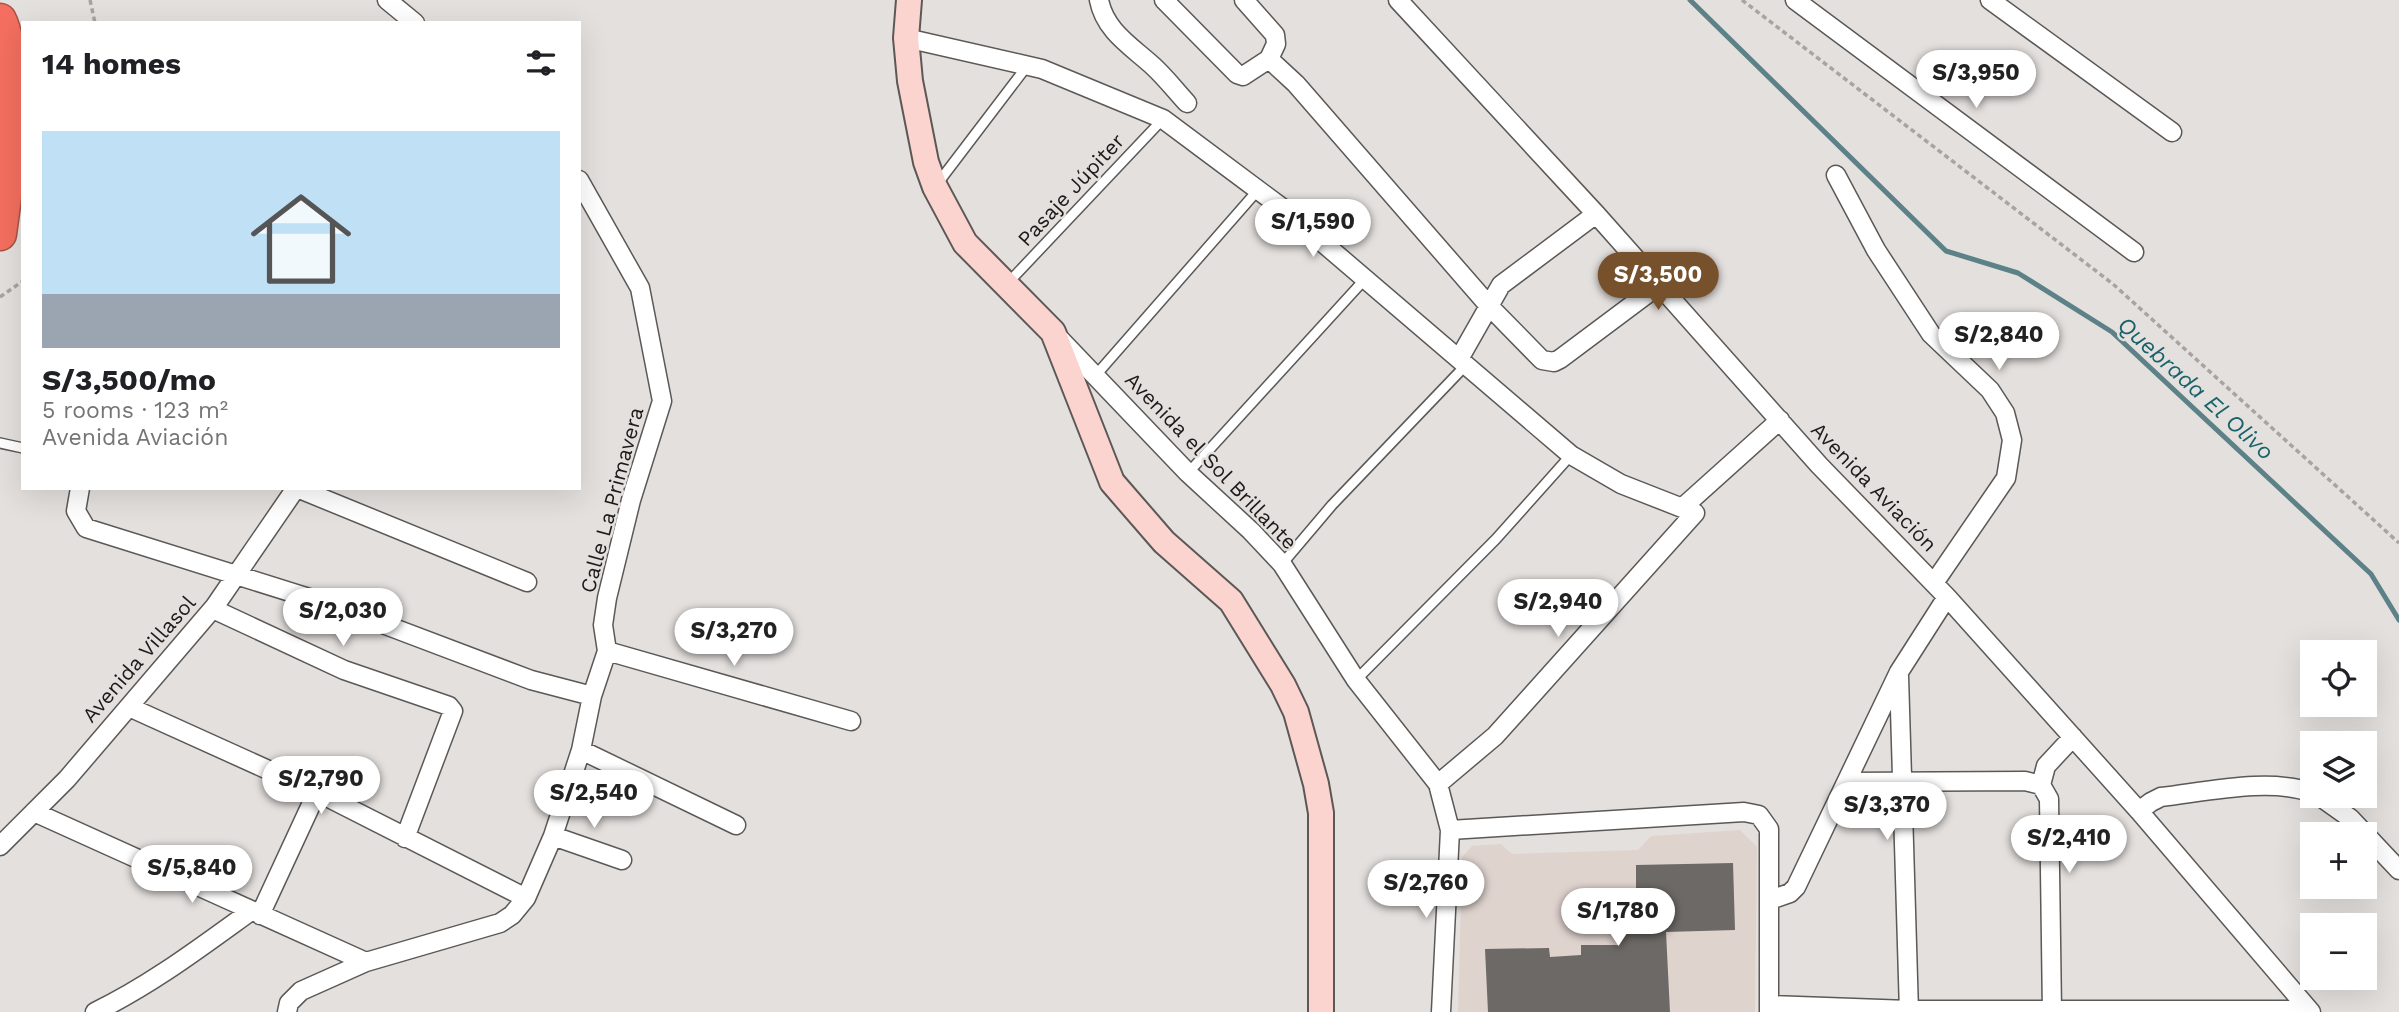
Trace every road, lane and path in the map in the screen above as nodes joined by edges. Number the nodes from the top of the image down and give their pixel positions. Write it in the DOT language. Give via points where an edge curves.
graph roads {
  1 [pos="90,0"];
  2 [pos="387,0"];
  3 [pos="909,0"];
  4 [pos="1099,0"];
  5 [pos="1164,0"];
  6 [pos="1244,0"];
  7 [pos="1398,0"];
  8 [pos="1742,0"];
  9 [pos="1795,0"];
  10 [pos="1990,0"];
  11 [pos="95,21"];
  12 [pos="413,21"];
  13 [pos="1,25"];
  14 [pos="906,38"];
  15 [pos="1269,59"];
  16 [pos="1028,66"];
  17 [pos="1187,103"];
  18 [pos="1163,119"];
  19 [pos="2172,132"];
  20 [pos="1836,175"];
  21 [pos="581,184"];
  22 [pos="934,187"];
  23 [pos="1258,190"];
  24 [pos="1596,214"];
  25 [pos="0,234"];
  26 [pos="2134,252"];
  27 [pos="1365,279"];
  28 [pos="21,282"];
  29 [pos="1659,285"];
  30 [pos="1005,286"];
  31 [pos="0,297"];
  32 [pos="1490,307"];
  33 [pos="1053,332"];
  34 [pos="1463,362"];
  35 [pos="1096,375"];
  36 [pos="1780,420"];
  37 [pos="0,443"];
  38 [pos="21,448"];
  39 [pos="1571,455"];
  40 [pos="1188,473"];
  41 [pos="80,490"];
  42 [pos="295,490"];
  43 [pos="301,490"];
  44 [pos="1682,508"];
  45 [pos="2399,543"];
  46 [pos="1282,564"];
  47 [pos="237,575"];
  48 [pos="527,582"];
  49 [pos="1934,583"];
  50 [pos="1947,597"];
  51 [pos="213,609"];
  52 [pos="607,651"];
  53 [pos="1899,672"];
  54 [pos="1356,680"];
  55 [pos="592,696"];
  56 [pos="129,707"];
  57 [pos="851,721"];
  58 [pos="2073,737"];
  59 [pos="580,750"];
  60 [pos="1904,781"];
  61 [pos="1847,782"];
  62 [pos="1438,784"];
  63 [pos="2041,785"];
  64 [pos="2300,791"];
  65 [pos="317,792"];
  66 [pos="2336,808"];
  67 [pos="2140,811"];
  68 [pos="34,812"];
  69 [pos="736,825"];
  70 [pos="1450,830"];
  71 [pos="553,836"];
  72 [pos="405,838"];
  73 [pos="0,846"];
  74 [pos="622,860"];
  75 [pos="2399,870"];
  76 [pos="526,898"];
  77 [pos="1770,900"];
  78 [pos="255,913"];
  79 [pos="366,962"];
  80 [pos="1769,1009"];
  81 [pos="1909,1011"];
  82 [pos="2052,1011"];
  83 [pos="2310,1011"];
  84 [pos="95,1012"];
  85 [pos="287,1012"];
  86 [pos="1321,1012"];
  87 [pos="1441,1012"];
  1 -- 11 [label="path"];
  2 -- 12 [label="street"];
  3 -- 14 [label="street"];
  4 -- 17 [label="street" via="1112,31"];
  5 -- 15 [label="street" via="1237,74"];
  6 -- 15 [label="street" via="1275,35"];
  7 -- 24 [label="street, Avenida Aviación"];
  8 -- 45 [label="path" via="2113,284"];
  9 -- 26 [label="street"];
  10 -- 19 [label="street"];
  13 -- 25 [label="highway" via="13,77 13,128"];
  14 -- 16 [label="street"];
  14 -- 22 [label="street" via="910,81"];
  15 -- 32 [label="street"];
  16 -- 18 [label="street"];
  16 -- 22 [label="lane"];
  18 -- 23 [label="street"];
  18 -- 30 [label="lane, Pasaje Júpiter"];
  20 -- 49 [label="street" via="1876,250 1931,334 1990,390 2005,412 2012,440 2006,478"];
  21 -- 52 [label="street, Calle La Primavera" via="640,288 662,401 607,598 603,625"];
  22 -- 30 [label="street" via="965,243"];
  23 -- 27 [label="street"];
  23 -- 35 [label="lane"];
  24 -- 29 [label="street, Avenida Aviación"];
  24 -- 32 [label="street" via="1501,285"];
  27 -- 34 [label="street"];
  27 -- 40 [label="lane"];
  28 -- 31 [label="path"];
  29 -- 32 [label="street" via="1554,362 1542,360"];
  29 -- 36 [label="street, Avenida Aviación"];
  30 -- 33 [label="street"];
  32 -- 34 [label="street"];
  33 -- 35 [label="street, Avenida el Sol Brillante"];
  33 -- 86 [label="street" via="1112,482 1164,542 1231,601 1296,712 1321,813"];
  34 -- 39 [label="street"];
  34 -- 46 [label="lane"];
  35 -- 40 [label="street, Avenida el Sol Brillante"];
  36 -- 44 [label="street"];
  36 -- 49 [label="street, Avenida Aviación"];
  37 -- 38 [label="lane"];
  39 -- 44 [label="street" via="1621,484"];
  39 -- 54 [label="lane"];
  40 -- 46 [label="street, Avenida el Sol Brillante"];
  41 -- 47 [label="street" via="76,511 86,528"];
  42 -- 47 [label="street, Avenida Villasol"];
  43 -- 48 [label="street"];
  44 -- 62 [label="street" via="1695,513 1495,736"];
  46 -- 54 [label="street, Avenida el Sol Brillante"];
  47 -- 51 [label="street, Avenida Villasol"];
  47 -- 55 [label="street" via="338,607 531,680"];
  49 -- 50 [label="street, Avenida Aviación"];
  50 -- 53 [label="street"];
  50 -- 58 [label="street, Avenida Aviación"];
  51 -- 56 [label="street, Avenida Villasol"];
  51 -- 72 [label="street" via="344,670 449,706 453,716"];
  52 -- 55 [label="street, Calle La Primavera"];
  52 -- 57 [label="street"];
  53 -- 60 [label="street"];
  53 -- 61 [label="street"];
  54 -- 62 [label="street, Avenida el Sol Brillante"];
  55 -- 59 [label="street, Calle La Primavera"];
  56 -- 65 [label="street"];
  56 -- 68 [label="street, Avenida Villasol"];
  58 -- 63 [label="street" via="2046,766"];
  58 -- 67 [label="street, Avenida Aviación"];
  59 -- 69 [label="street"];
  59 -- 71 [label="street, Calle La Primavera"];
  60 -- 61 [label="street"];
  60 -- 63 [label="street" via="2025,780"];
  60 -- 81 [label="street"];
  61 -- 77 [label="street" via="1796,887"];
  62 -- 70 [label="street, Avenida el Sol Brillante"];
  63 -- 82 [label="street" via="2049,799"];
  64 -- 67 [label="street" via="2277,786 2161,797"];
  65 -- 72 [label="street"];
  65 -- 78 [label="street"];
  66 -- 75 [label="street"];
  67 -- 83 [label="street, Avenida Aviación"];
  68 -- 73 [label="street, Avenida Villasol"];
  68 -- 78 [label="street"];
  70 -- 77 [label="street" via="1744,812 1759,815 1769,829"];
  70 -- 87 [label="street, Avenida el Sol Brillante"];
  71 -- 74 [label="street"];
  71 -- 76 [label="street, Calle La Primavera"];
  72 -- 76 [label="street"];
  76 -- 79 [label="street, Calle La Primavera" via="500,923"];
  77 -- 80 [label="street"];
  78 -- 79 [label="street"];
  78 -- 84 [label="street" via="124,999"];
  79 -- 85 [label="street, Calle La Primavera" via="301,991"];
  80 -- 81 [label="street"];
  81 -- 82 [label="street"];
  82 -- 83 [label="street"];
}
